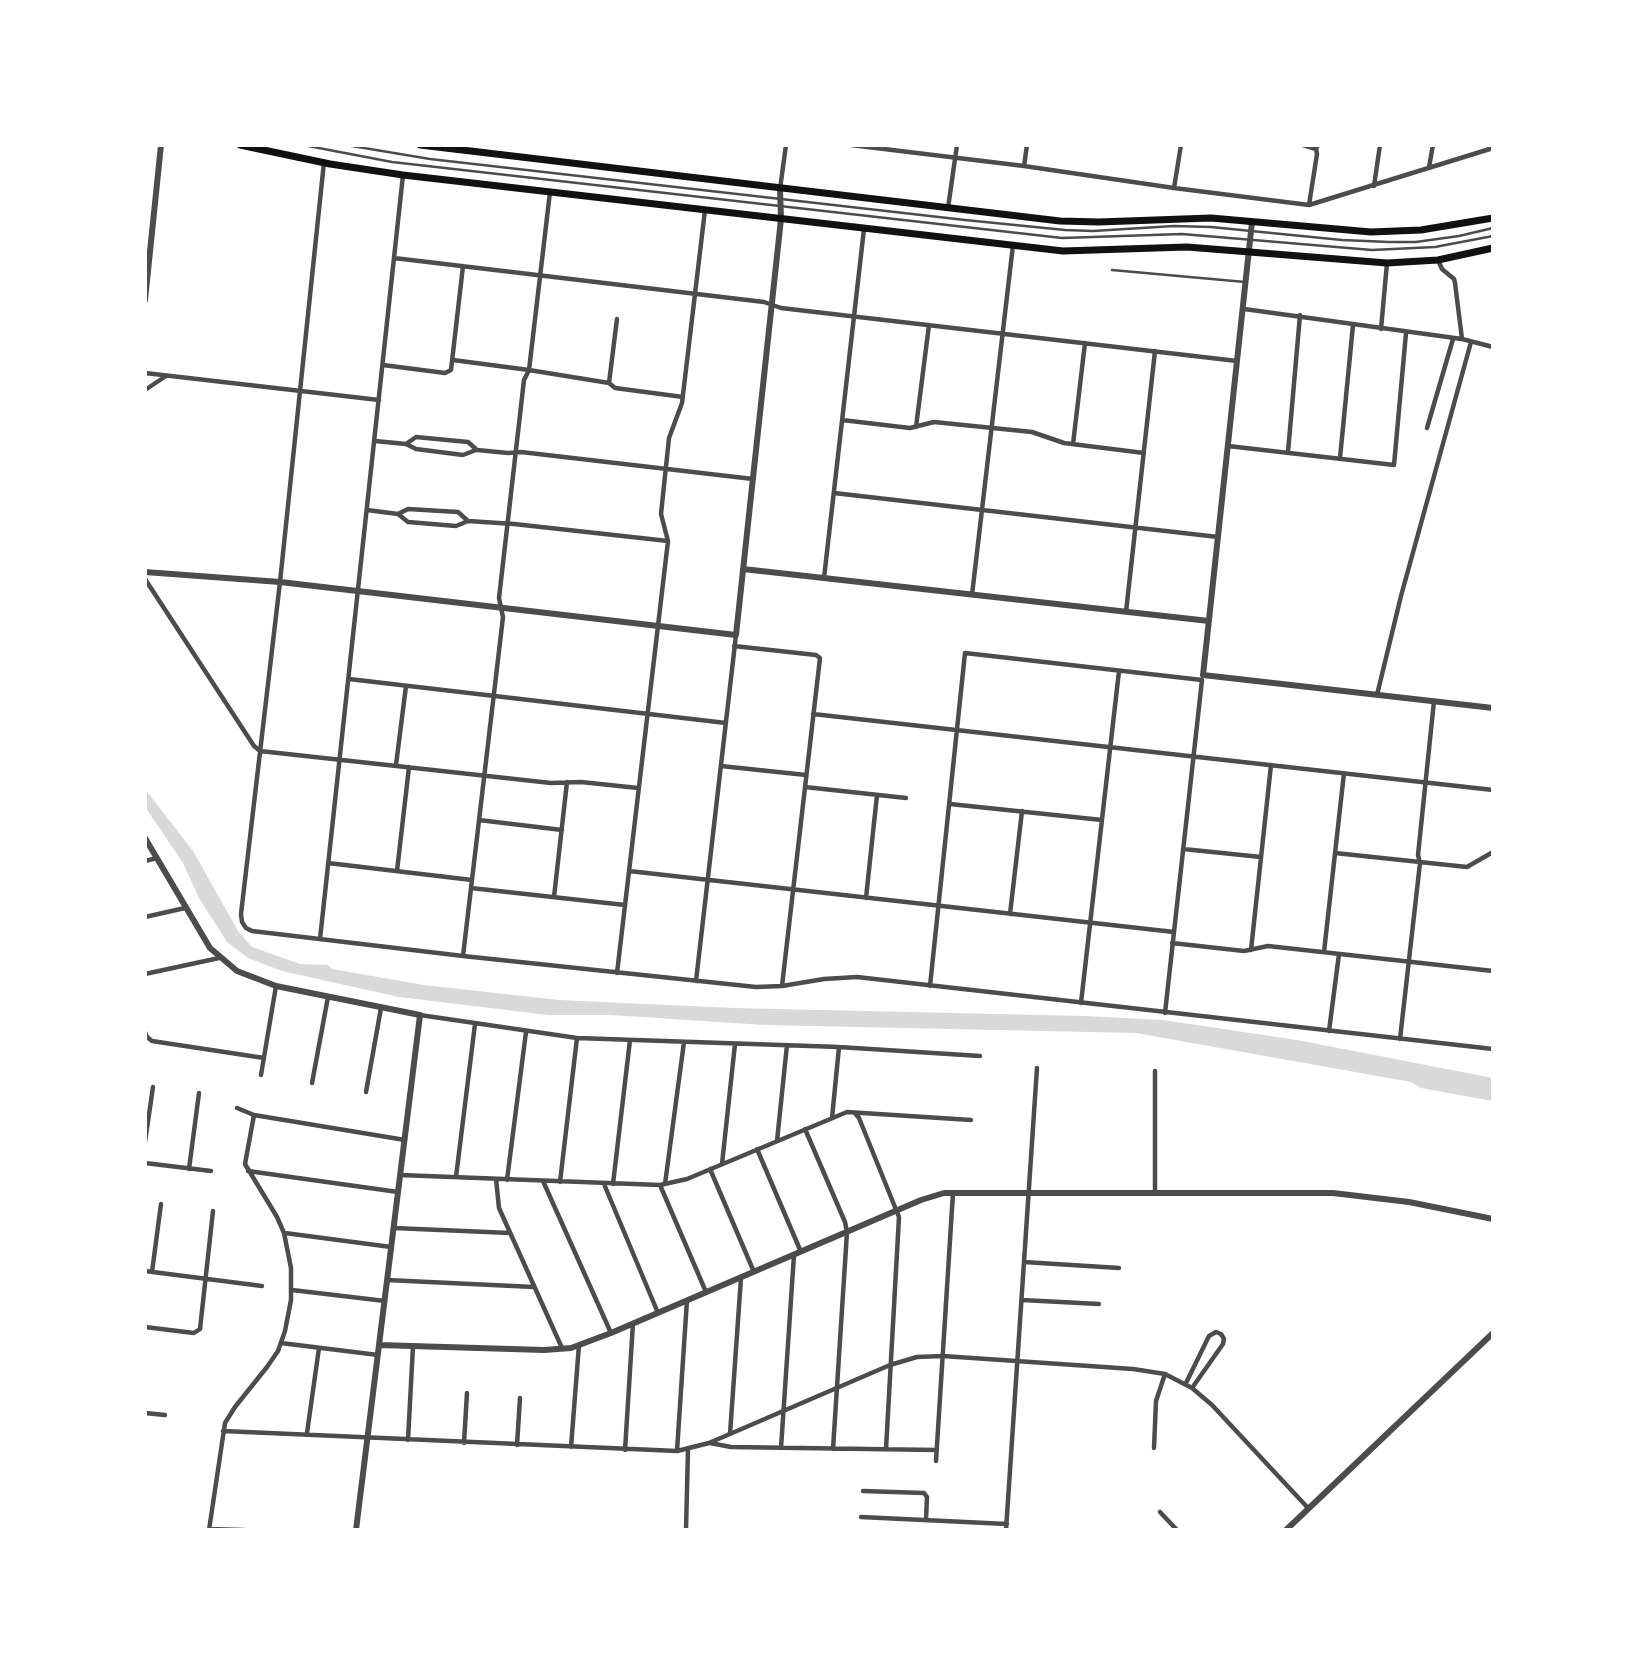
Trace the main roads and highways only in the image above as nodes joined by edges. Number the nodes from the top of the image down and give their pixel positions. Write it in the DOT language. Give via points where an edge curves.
graph roads {
  1 [pos="240,145"];
  2 [pos="420,145"];
  3 [pos="1493,218"];
  4 [pos="1493,248"];
  1 -- 4 [label="main road" via="403,175 1063,251 1187,247 1387,263 1437,260"];
  2 -- 3 [label="main road" via="780,194 1068,222 1192,218 1395,232"];
}
